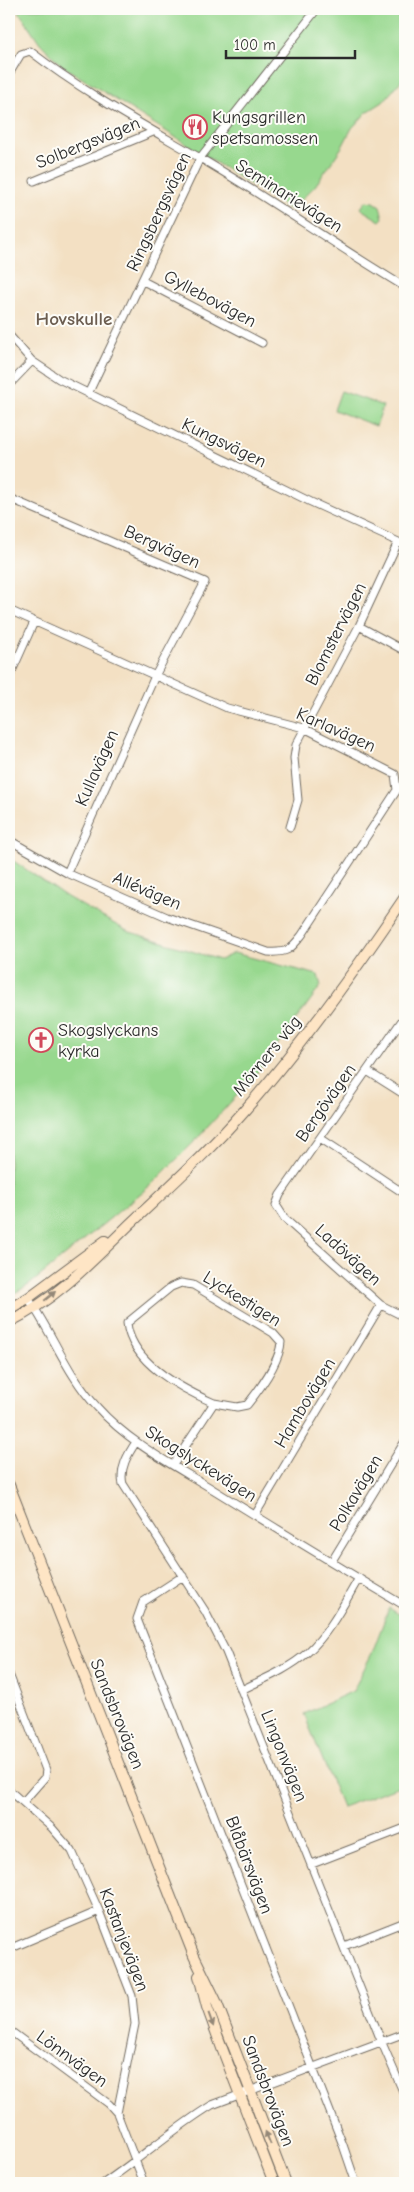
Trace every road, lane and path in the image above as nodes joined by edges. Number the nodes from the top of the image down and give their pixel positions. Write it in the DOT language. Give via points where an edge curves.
graph roads {
  1 [pos="317,9"];
  2 [pos="398,9"];
  3 [pos="405,12"];
  4 [pos="9,74"];
  5 [pos="154,132"];
  6 [pos="200,158"];
  7 [pos="34,181"];
  8 [pos="143,281"];
  9 [pos="405,287"];
  10 [pos="9,335"];
  11 [pos="262,344"];
  12 [pos="32,362"];
  13 [pos="9,385"];
  14 [pos="88,394"];
  15 [pos="9,498"];
  16 [pos="402,544"];
  17 [pos="9,610"];
  18 [pos="34,622"];
  19 [pos="358,626"];
  20 [pos="405,651"];
  21 [pos="155,676"];
  22 [pos="9,678"];
  23 [pos="304,728"];
  24 [pos="290,827"];
  25 [pos="9,840"];
  26 [pos="67,873"];
  27 [pos="405,897"];
  28 [pos="281,952"];
  29 [pos="405,1016"];
  30 [pos="367,1071"];
  31 [pos="405,1095"];
  32 [pos="320,1138"];
  33 [pos="405,1194"];
  34 [pos="276,1208"];
  35 [pos="136,1218"];
  36 [pos="28,1298"];
  37 [pos="381,1305"];
  38 [pos="35,1308"];
  39 [pos="9,1309"];
  40 [pos="405,1317"];
  41 [pos="9,1322"];
  42 [pos="214,1403"];
  43 [pos="405,1440"];
  44 [pos="136,1442"];
  45 [pos="173,1465"];
  46 [pos="9,1485"];
  47 [pos="254,1515"];
  48 [pos="332,1561"];
  49 [pos="183,1576"];
  50 [pos="359,1578"];
  51 [pos="405,1606"];
  52 [pos="9,1674"];
  53 [pos="241,1690"];
  54 [pos="9,1790"];
  55 [pos="23,1802"];
  56 [pos="405,1828"];
  57 [pos="312,1864"];
  58 [pos="99,1911"];
  59 [pos="405,1922"];
  60 [pos="344,1946"];
  61 [pos="9,1949"];
  62 [pos="194,1956"];
  63 [pos="9,2030"];
  64 [pos="405,2033"];
  65 [pos="382,2043"];
  66 [pos="312,2067"];
  67 [pos="250,2091"];
  68 [pos="238,2095"];
  69 [pos="405,2096"];
  70 [pos="117,2113"];
  71 [pos="135,2162"];
  72 [pos="104,2183"];
  73 [pos="144,2183"];
  74 [pos="274,2183"];
  75 [pos="286,2183"];
  76 [pos="356,2183"];
  1 -- 6 [label="street, Ringsbergsvägen"];
  2 -- 3 [label="street"];
  4 -- 5 [label="street, Seminarievägen" via="21,54 30,52 59,74"];
  5 -- 6 [label="street, Seminarievägen"];
  5 -- 7 [label="street, Solbergsvägen"];
  6 -- 8 [label="street, Ringsbergsvägen"];
  6 -- 9 [label="street, Seminarievägen"];
  8 -- 11 [label="street, Gyllebovägen"];
  8 -- 14 [label="street, Ringsbergsvägen"];
  10 -- 12 [label="street, Kungsvägen"];
  12 -- 13 [label="street"];
  12 -- 14 [label="street, Kungsvägen"];
  14 -- 16 [label="street, Kungsvägen"];
  15 -- 21 [label="street, Bergvägen" via="206,582"];
  16 -- 19 [label="street, Blomstervägen"];
  17 -- 18 [label="street, Karlavägen"];
  18 -- 21 [label="street, Karlavägen"];
  18 -- 22 [label="street"];
  19 -- 20 [label="street"];
  19 -- 23 [label="street, Blomstervägen"];
  21 -- 23 [label="street, Karlavägen" via="227,708"];
  21 -- 26 [label="street, Kullavägen"];
  23 -- 24 [label="street, Blomstervägen" via="294,758 298,800"];
  23 -- 28 [label="street, Karlavägen" via="395,774 397,790 302,935 290,949"];
  25 -- 26 [label="street, Allévägen"];
  26 -- 28 [label="street, Allévägen" via="167,917 268,952"];
  27 -- 35 [label="main road, Mörners väg" via="302,1040 244,1112"];
  29 -- 30 [label="street, Bergövägen"];
  30 -- 31 [label="street"];
  30 -- 32 [label="street, Bergövägen"];
  32 -- 33 [label="street"];
  32 -- 34 [label="street, Bergövägen" via="280,1195"];
  34 -- 37 [label="street, Ladövägen"];
  35 -- 36 [label="main road, Mörners väg"];
  38 -- 35 [label="main road, Mörners väg, one-way" via="86,1266"];
  36 -- 38 [label="street, Skogslyckevägen"];
  36 -- 39 [label="main road, Mörners väg"];
  37 -- 40 [label="street, Ladövägen"];
  37 -- 47 [label="street, Hambovägen"];
  38 -- 41 [label="main road, Mörners väg"];
  38 -- 44 [label="street, Skogslyckevägen" via="86,1395"];
  42 -- 42 [label="street, Lyckestigen" via="247,1405 280,1352 281,1342 273,1333 193,1285 181,1283 127,1323 128,1334 144,1358 172,1382"];
  42 -- 45 [label="street"];
  43 -- 48 [label="street, Polkavägen"];
  44 -- 45 [label="street, Skogslyckevägen"];
  44 -- 49 [label="street, Lingonvägen" via="124,1464 123,1484"];
  45 -- 47 [label="street, Skogslyckevägen"];
  46 -- 62 [label="main road, Sandsbrovägen"];
  47 -- 48 [label="street, Skogslyckevägen"];
  48 -- 50 [label="street, Skogslyckevägen"];
  49 -- 53 [label="street, Lingonvägen" via="205,1610"];
  49 -- 66 [label="street, Blåbärsvägen" via="143,1602 137,1619"];
  50 -- 51 [label="street, Skogslyckevägen"];
  50 -- 53 [label="street" via="328,1629 308,1652 278,1673"];
  52 -- 55 [label="street" via="46,1770 45,1777"];
  53 -- 57 [label="street, Lingonvägen"];
  54 -- 55 [label="street, Kastanjevägen"];
  55 -- 58 [label="street, Kastanjevägen" via="72,1851"];
  56 -- 57 [label="street"];
  57 -- 60 [label="street, Lingonvägen"];
  58 -- 61 [label="street"];
  58 -- 70 [label="street, Kastanjevägen" via="132,1996 135,2024"];
  59 -- 60 [label="street"];
  60 -- 65 [label="street, Lingonvägen"];
  62 -- 67 [label="main road, Sandsbrovägen" via="216,2001"];
  62 -- 68 [label="main road, Sandsbrovägen, one-way" via="207,2007"];
  63 -- 70 [label="street, Lönnvägen"];
  64 -- 65 [label="street"];
  65 -- 66 [label="street"];
  65 -- 69 [label="street, Lingonvägen"];
  66 -- 67 [label="street"];
  66 -- 76 [label="street, Blåbärsvägen"];
  67 -- 68 [label="street"];
  75 -- 67 [label="main road, Sandsbrovägen, one-way"];
  68 -- 71 [label="street" via="194,2116"];
  68 -- 74 [label="main road, Sandsbrovägen"];
  70 -- 71 [label="street"];
  71 -- 72 [label="street"];
  71 -- 73 [label="street"];
}
